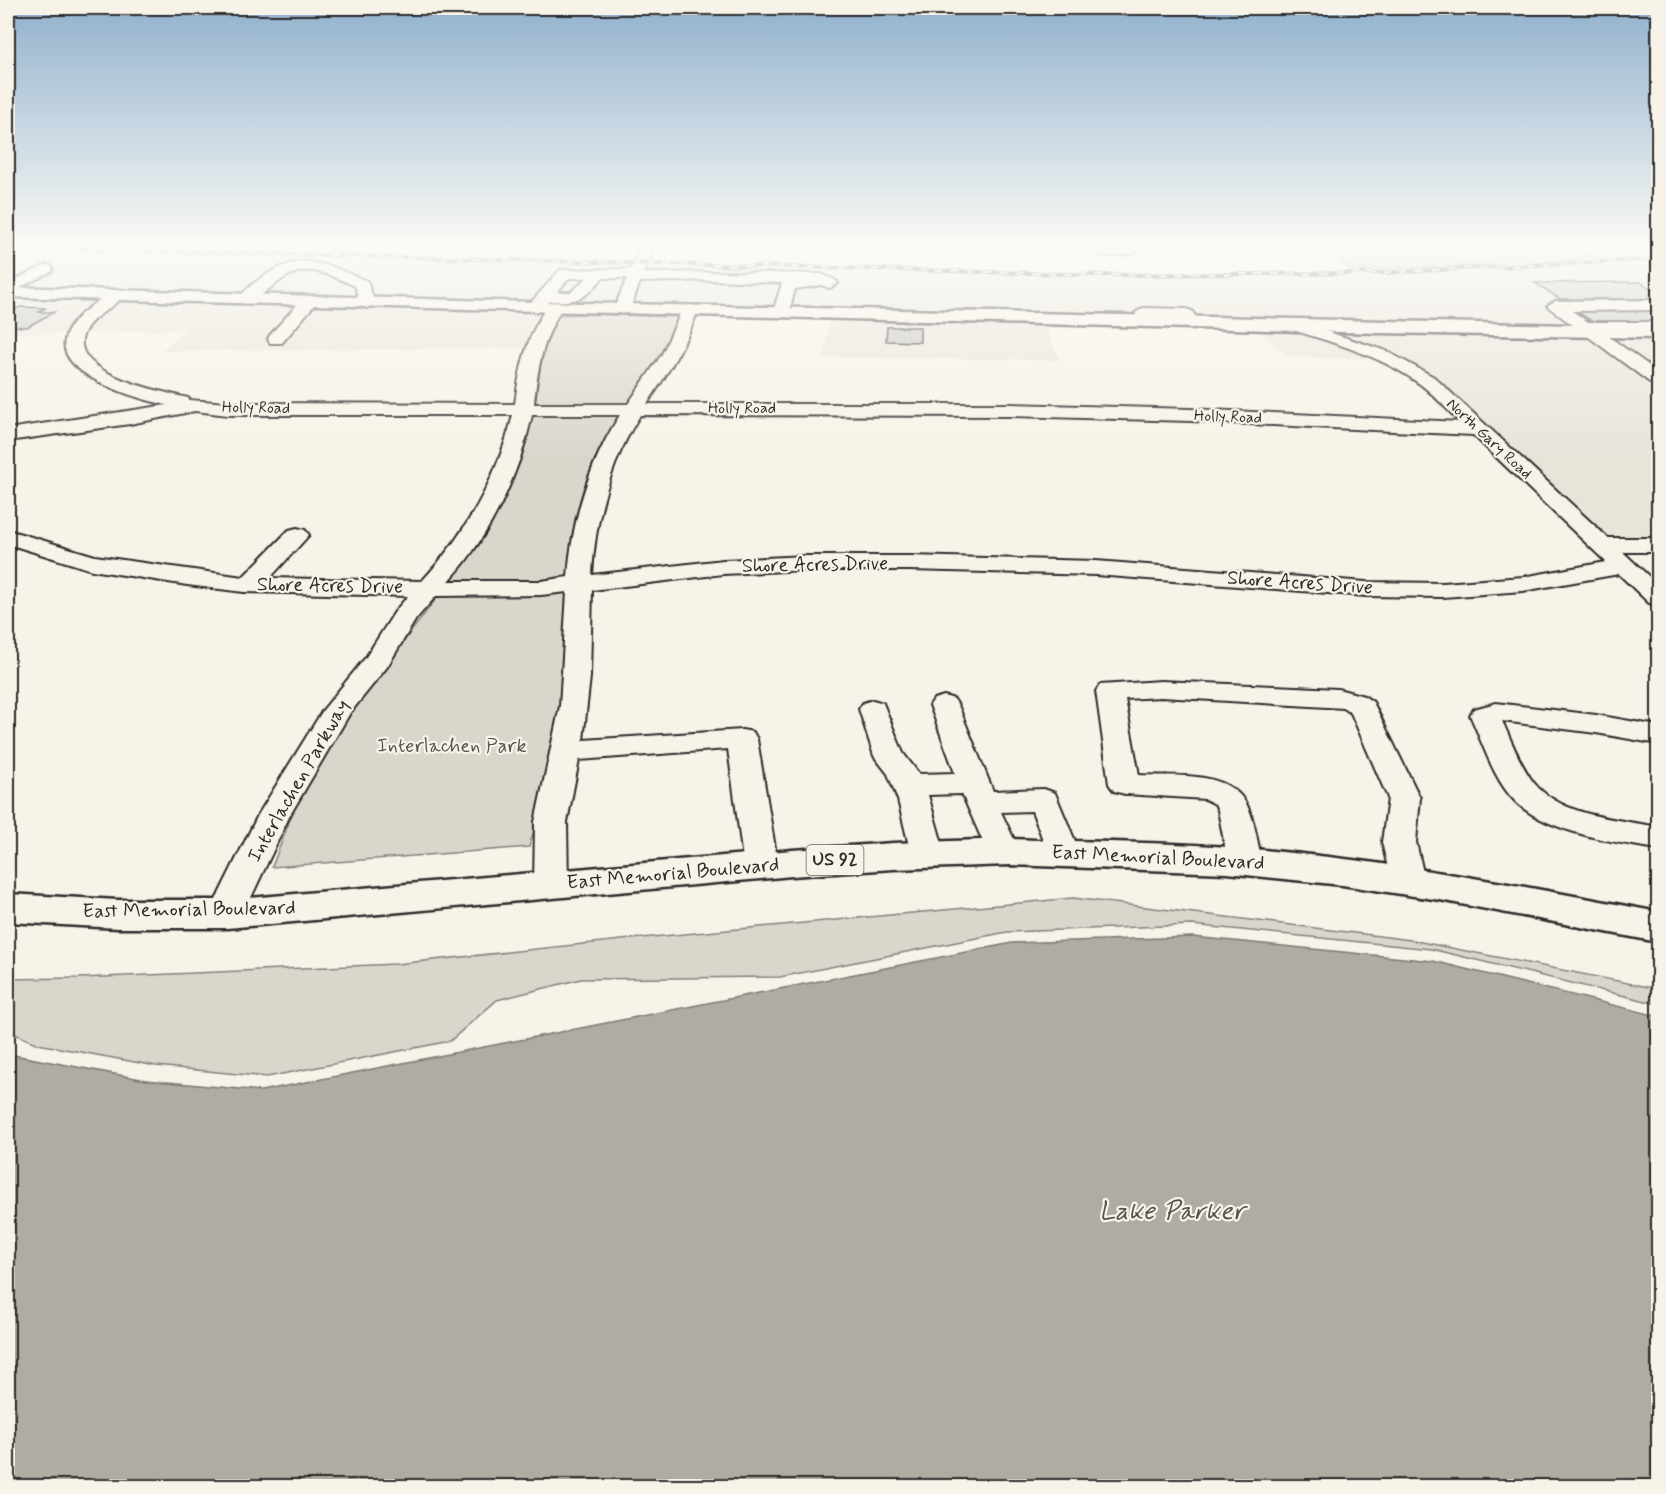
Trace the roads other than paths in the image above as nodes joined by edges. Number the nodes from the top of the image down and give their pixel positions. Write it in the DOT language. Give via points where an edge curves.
graph roads {
  1 [pos="86,317"];
  2 [pos="295,317"];
  3 [pos="543,317"];
  4 [pos="688,317"];
  5 [pos="1170,317"];
  6 [pos="1569,317"];
  7 [pos="1292,325"];
  8 [pos="1659,327"];
  9 [pos="1586,329"];
  10 [pos="1659,333"];
  11 [pos="276,339"];
  12 [pos="1659,380"];
  13 [pos="195,405"];
  14 [pos="635,408"];
  15 [pos="524,409"];
  16 [pos="1479,429"];
  17 [pos="8,435"];
  18 [pos="297,535"];
  19 [pos="8,537"];
  20 [pos="1605,545"];
  21 [pos="1659,545"];
  22 [pos="1626,566"];
  23 [pos="578,584"];
  24 [pos="250,585"];
  25 [pos="431,587"];
  26 [pos="1659,598"];
  27 [pos="944,705"];
  28 [pos="873,709"];
  29 [pos="1659,735"];
  30 [pos="566,751"];
  31 [pos="908,785"];
  32 [pos="977,792"];
  33 [pos="1659,838"];
  34 [pos="1003,852"];
  35 [pos="1063,853"];
  36 [pos="928,854"];
  37 [pos="1245,862"];
  38 [pos="760,866"];
  39 [pos="1408,881"];
  40 [pos="551,886"];
  41 [pos="8,908"];
  42 [pos="227,914"];
  43 [pos="1659,927"];
  1 -- 13 [label="street" via="75,334 78,360 127,390"];
  2 -- 11 [label="street"];
  3 -- 15 [label="street, Interlachen Parkway" via="528,373"];
  4 -- 14 [label="street" via="672,353"];
  5 -- 7 [label="main road" via="1191,322"];
  6 -- 9 [label="street"];
  7 -- 9 [label="main road"];
  7 -- 16 [label="street, North Gary Road" via="1393,360 1428,381"];
  8 -- 9 [label="street"];
  9 -- 10 [label="main road"];
  9 -- 12 [label="street"];
  13 -- 15 [label="street, Holly Road" via="238,409"];
  13 -- 17 [label="street, Holly Road"];
  14 -- 15 [label="street, Holly Road"];
  14 -- 16 [label="street, Holly Road" via="1011,410"];
  14 -- 23 [label="street" via="599,479 588,516"];
  15 -- 25 [label="street, Interlachen Parkway" via="515,446 495,494 479,523"];
  16 -- 20 [label="street, North Gary Road"];
  18 -- 24 [label="street"];
  19 -- 24 [label="street, Shore Acres Drive" via="92,563"];
  20 -- 21 [label="street"];
  20 -- 22 [label="street, North Gary Road"];
  22 -- 23 [label="street, Shore Acres Drive" via="1523,584 1443,590 1366,589 1096,568 909,563 723,567"];
  22 -- 26 [label="street, North Gary Road"];
  23 -- 25 [label="street, Shore Acres Drive" via="541,588"];
  23 -- 30 [label="street" via="579,651"];
  24 -- 25 [label="street, Shore Acres Drive"];
  25 -- 42 [label="street, Interlachen Parkway" via="405,615 377,661 337,710 274,815"];
  27 -- 32 [label="street"];
  28 -- 31 [label="street" via="889,756 902,770"];
  29 -- 33 [label="street" via="1496,712 1484,715 1523,791 1537,805 1558,815"];
  30 -- 38 [label="street" via="742,739"];
  30 -- 40 [label="street" via="552,816"];
  31 -- 32 [label="street"];
  31 -- 36 [label="street"];
  32 -- 34 [label="street"];
  32 -- 35 [label="street" via="1044,800"];
  34 -- 35 [label="main road, East Memorial Boulevard / US 92"];
  34 -- 36 [label="main road, East Memorial Boulevard / US 92"];
  35 -- 37 [label="main road, East Memorial Boulevard / US 92"];
  36 -- 38 [label="main road, East Memorial Boulevard / US 92"];
  37 -- 39 [label="main road, East Memorial Boulevard / US 92"];
  37 -- 39 [label="street" via="1234,810 1226,797 1212,789 1125,784 1110,691 1161,689 1354,702 1363,708 1404,798 1399,840"];
  38 -- 40 [label="main road, East Memorial Boulevard / US 92"];
  39 -- 43 [label="main road, East Memorial Boulevard / US 92"];
  40 -- 42 [label="main road, East Memorial Boulevard / US 92"];
  41 -- 42 [label="main road, East Memorial Boulevard / US 92"];
}
